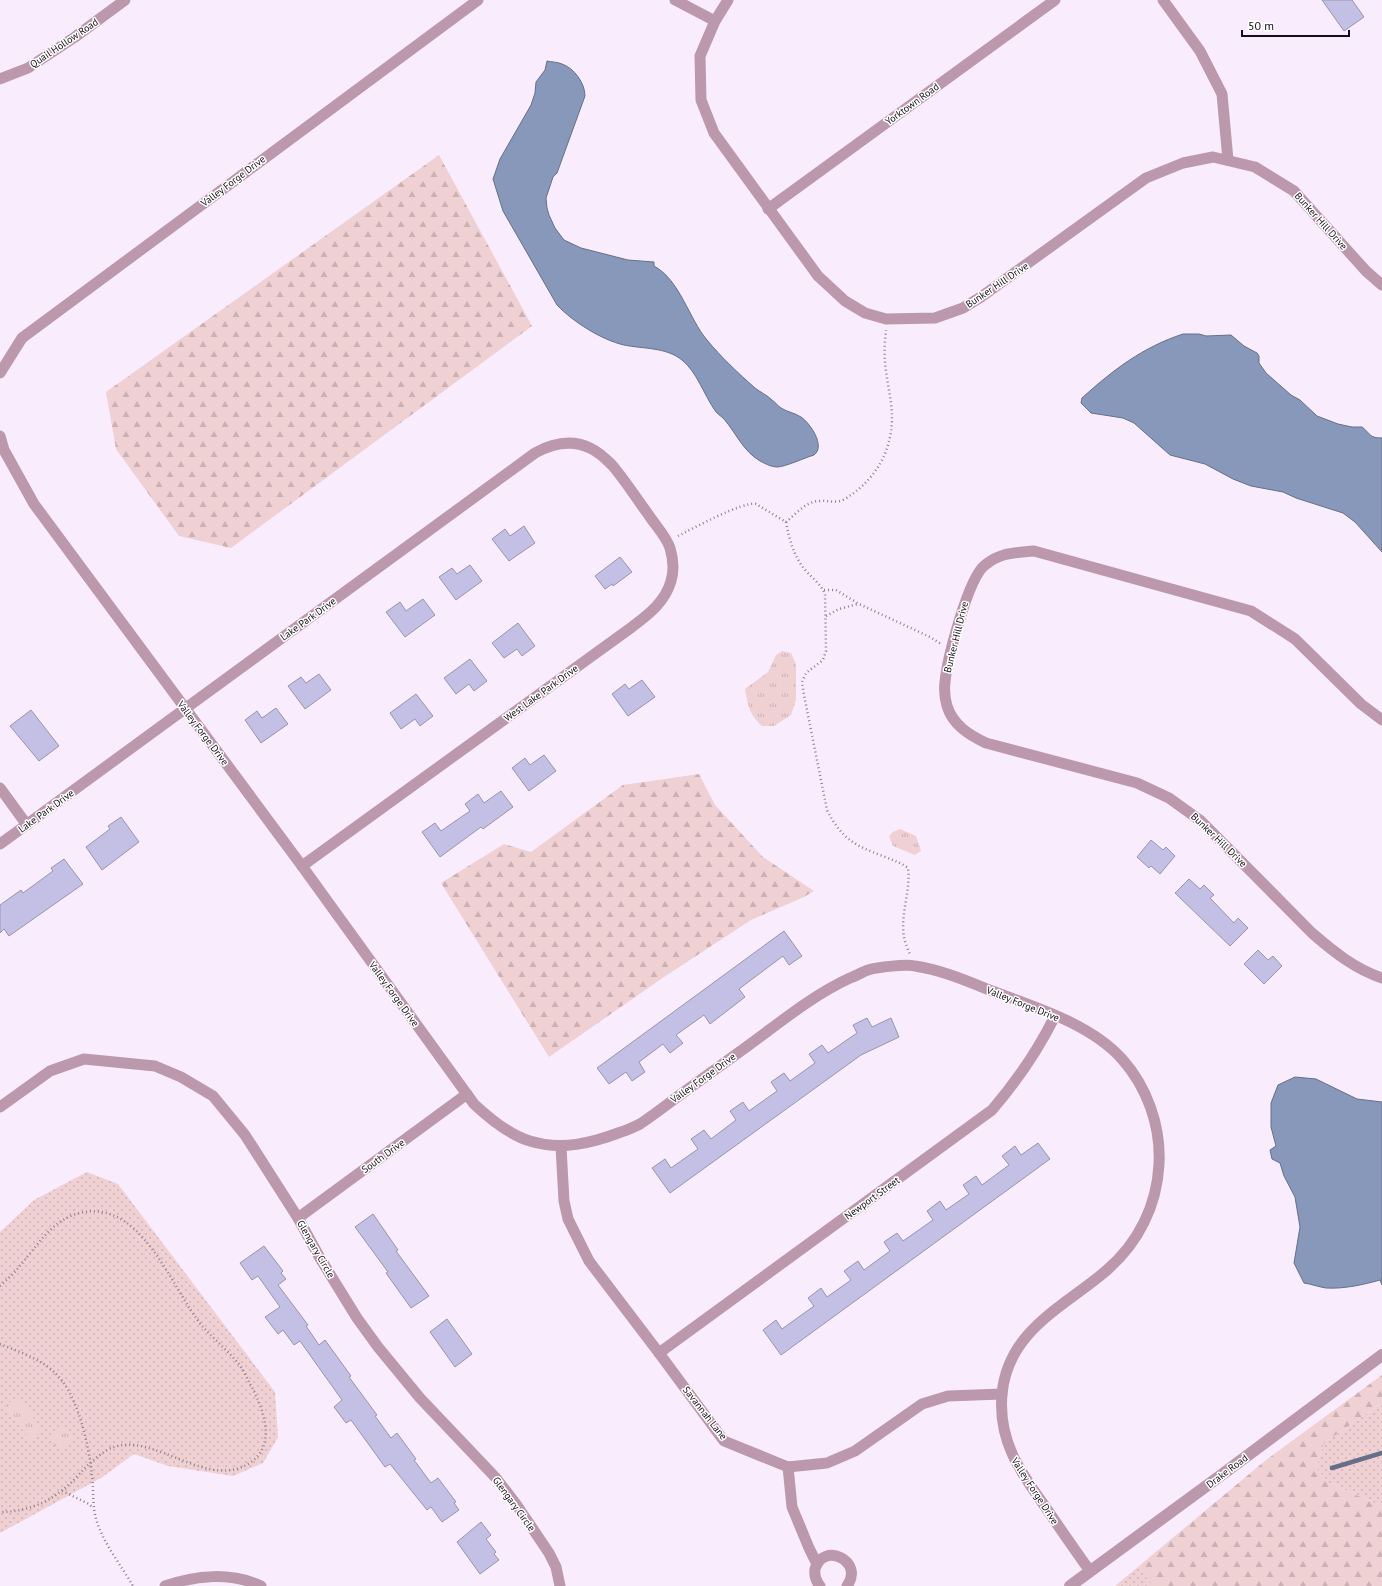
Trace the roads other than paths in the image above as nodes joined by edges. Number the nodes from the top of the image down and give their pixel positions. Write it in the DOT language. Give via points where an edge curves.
graph roads {
  1 [pos="125,0"];
  2 [pos="478,0"];
  3 [pos="676,0"];
  4 [pos="728,0"];
  5 [pos="1055,0"];
  6 [pos="1163,0"];
  7 [pos="715,21"];
  8 [pos="0,79"];
  9 [pos="1228,160"];
  10 [pos="768,209"];
  11 [pos="1382,285"];
  12 [pos="0,374"];
  13 [pos="0,436"];
  14 [pos="620,476"];
  15 [pos="185,709"];
  16 [pos="1382,720"];
  17 [pos="0,788"];
  18 [pos="27,825"];
  19 [pos="0,844"];
  20 [pos="302,866"];
  21 [pos="1382,978"];
  22 [pos="1055,1016"];
  23 [pos="467,1094"];
  24 [pos="0,1107"];
  25 [pos="561,1146"];
  26 [pos="298,1218"];
  27 [pos="659,1353"];
  28 [pos="1382,1355"];
  29 [pos="1002,1394"];
  30 [pos="788,1467"];
  31 [pos="817,1564"];
  32 [pos="1090,1571"];
  33 [pos="165,1586"];
  34 [pos="261,1586"];
  35 [pos="560,1586"];
  36 [pos="820,1586"];
  37 [pos="847,1586"];
  38 [pos="1070,1586"];
  1 -- 8 [label="street, Quail Hollow Road" via="28,68"];
  2 -- 12 [label="street, Valley Forge Drive" via="22,338"];
  3 -- 7 [label="street"];
  4 -- 7 [label="street, Bunker Hill Drive"];
  5 -- 10 [label="street, Yorktown Road"];
  6 -- 9 [label="street" via="1200,51 1222,94"];
  7 -- 10 [label="street, Bunker Hill Drive" via="700,56 701,100 714,133"];
  9 -- 10 [label="street, Bunker Hill Drive" via="1213,157 1183,163 1146,178 981,297 963,308 935,318 886,319 865,313 845,301 818,276"];
  9 -- 11 [label="street, Bunker Hill Drive" via="1256,167 1294,191 1366,271"];
  13 -- 15 [label="street, Valley Forge Drive" via="4,450 34,504"];
  14 -- 15 [label="street, Lake Park Drive" via="591,448 568,443 540,450"];
  14 -- 20 [label="street, West Lake Park Drive" via="667,541 672,556 668,591 656,608"];
  15 -- 18 [label="street, Lake Park Drive"];
  15 -- 20 [label="street, Valley Forge Drive"];
  16 -- 21 [label="street, Bunker Hill Drive" via="1361,704 1296,639 1251,611 1034,551 1004,554 983,566 975,576 966,596 947,668 947,707 966,732 986,742 1137,783 1169,798 1202,821 1312,933 1341,958"];
  17 -- 18 [label="street"];
  18 -- 19 [label="street, Lake Park Drive"];
  20 -- 23 [label="street, Valley Forge Drive"];
  22 -- 25 [label="street, Valley Forge Drive" via="946,973 911,965 868,970 820,994 637,1126 598,1141"];
  22 -- 27 [label="street, Newport Street" via="1042,1042 1014,1084 992,1110"];
  22 -- 29 [label="street, Valley Forge Drive" via="1103,1042 1122,1059 1137,1079 1156,1126 1160,1151 1158,1179 1147,1217 1132,1244 1106,1271 1031,1330 1007,1372"];
  23 -- 25 [label="street, Valley Forge Drive" via="474,1104 504,1129 529,1141"];
  23 -- 26 [label="street, South Drive"];
  24 -- 26 [label="street, Glengary Circle" via="50,1071 84,1059 155,1066 181,1077 213,1096 245,1135"];
  25 -- 27 [label="street, Savannah Lane" via="564,1201 568,1219 588,1261"];
  26 -- 35 [label="street, Glengary Circle" via="353,1312 378,1347 420,1398 496,1478 516,1504 549,1553 556,1567"];
  27 -- 30 [label="street, Savannah Lane" via="724,1441"];
  28 -- 32 [label="street, Drake Road"];
  29 -- 30 [label="street, Savannah Lane" via="948,1396 922,1404 856,1451 827,1463"];
  29 -- 32 [label="street, Valley Forge Drive" via="1003,1422 1011,1453 1023,1475"];
  30 -- 31 [label="street" via="792,1506"];
  31 -- 36 [label="street" via="815,1577"];
  31 -- 37 [label="street" via="832,1555 845,1560 851,1571"];
  32 -- 38 [label="street, Drake Road"];
  33 -- 34 [label="street" via="210,1576 248,1580"];
}
